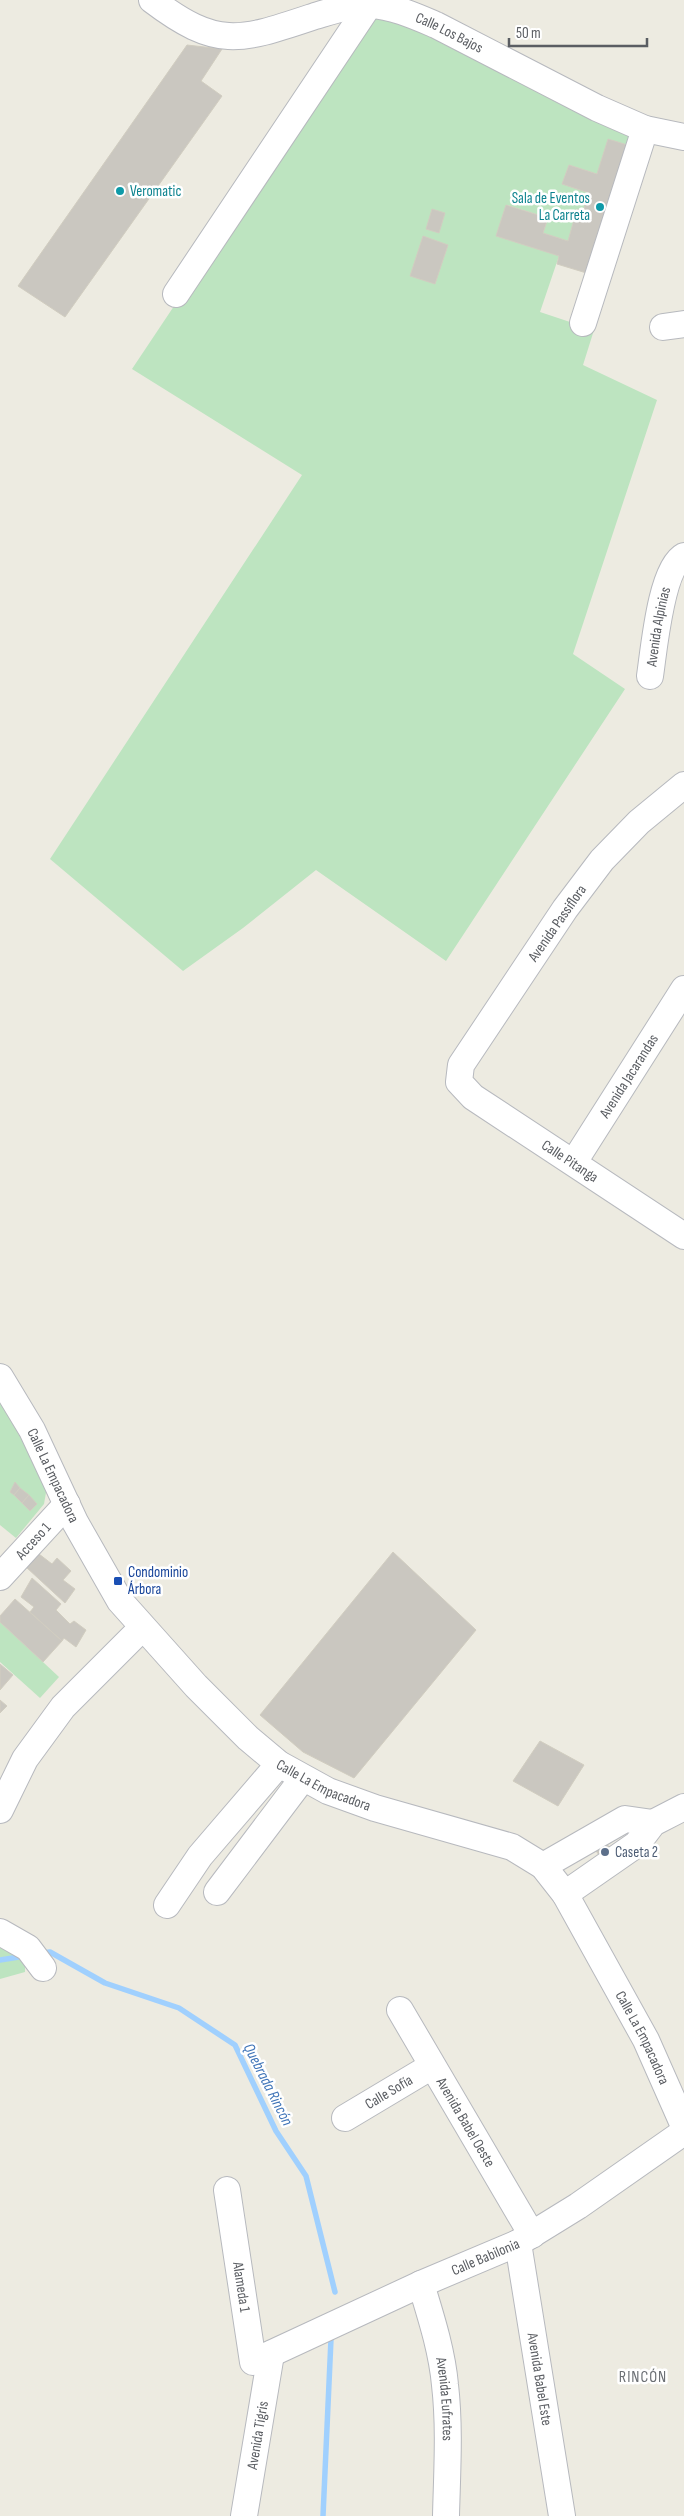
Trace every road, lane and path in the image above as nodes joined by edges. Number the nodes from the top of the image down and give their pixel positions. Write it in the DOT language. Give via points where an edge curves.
graph roads {
  1 [pos="152,0"];
  2 [pos="369,4"];
  3 [pos="645,128"];
  4 [pos="684,137"];
  5 [pos="176,294"];
  6 [pos="583,324"];
  7 [pos="684,556"];
  8 [pos="650,676"];
  9 [pos="684,785"];
  10 [pos="684,989"];
  11 [pos="459,1082"];
  12 [pos="574,1162"];
  13 [pos="684,1236"];
  14 [pos="0,1376"];
  15 [pos="67,1504"];
  16 [pos="0,1577"];
  17 [pos="142,1628"];
  18 [pos="279,1764"];
  19 [pos="303,1778"];
  20 [pos="684,1806"];
  21 [pos="0,1810"];
  22 [pos="653,1823"];
  23 [pos="543,1866"];
  24 [pos="217,1892"];
  25 [pos="565,1894"];
  26 [pos="167,1905"];
  27 [pos="0,1932"];
  28 [pos="35,1958"];
  29 [pos="400,2010"];
  30 [pos="432,2066"];
  31 [pos="346,2118"];
  32 [pos="684,2126"];
  33 [pos="684,2132"];
  34 [pos="227,2190"];
  35 [pos="525,2239"];
  36 [pos="421,2284"];
  37 [pos="271,2354"];
  38 [pos="244,2516"];
  39 [pos="446,2516"];
  40 [pos="562,2516"];
  1 -- 2 [label="street, Calle Los Bajos" via="200,31 215,36 238,37 266,32 342,8"];
  2 -- 3 [label="street, Calle Los Bajos" via="416,16 597,108"];
  2 -- 5 [label="street"];
  3 -- 4 [label="street, Calle Los Bajos"];
  3 -- 6 [label="street"];
  7 -- 8 [label="street, Avenida Alpinias" via="678,559 664,590"];
  9 -- 11 [label="street, Avenida Passiflora" via="633,828 602,860 570,902 461,1065"];
  10 -- 12 [label="street, Avenida Jacarandas"];
  11 -- 12 [label="street, Calle Pitanga" via="473,1097"];
  12 -- 13 [label="street, Calle Pitanga"];
  14 -- 15 [label="street, Calle La Empacadora" via="32,1430"];
  15 -- 16 [label="street, Acceso 1"];
  15 -- 17 [label="street, Calle La Empacadora" via="107,1581"];
  17 -- 18 [label="street, Calle La Empacadora" via="227,1718"];
  17 -- 21 [label="street" via="63,1707 26,1759"];
  18 -- 19 [label="street, Calle La Empacadora"];
  18 -- 26 [label="street" via="200,1856"];
  19 -- 23 [label="street, Calle La Empacadora" via="375,1808 512,1846"];
  19 -- 24 [label="street"];
  20 -- 22 [label="street"];
  22 -- 23 [label="street" via="625,1819"];
  22 -- 25 [label="street" via="637,1844"];
  23 -- 25 [label="street, Calle La Empacadora"];
  25 -- 32 [label="street, Calle La Empacadora" via="646,2040"];
  27 -- 28 [label="street"];
  29 -- 30 [label="street, Avenida Babel Oeste"];
  30 -- 31 [label="street, Calle Sofía"];
  30 -- 35 [label="street, Avenida Babel Oeste"];
  33 -- 35 [label="street, Calle Babilonia"];
  34 -- 37 [label="street, Alameda 1" via="253,2362"];
  35 -- 36 [label="street, Calle Babilonia"];
  35 -- 40 [label="street, Avenida Babel Este"];
  36 -- 37 [label="street, Calle Babilonia"];
  36 -- 39 [label="street, Avenida Eufrates" via="437,2338 446,2385"];
  37 -- 38 [label="street, Avenida Tigris"];
}
